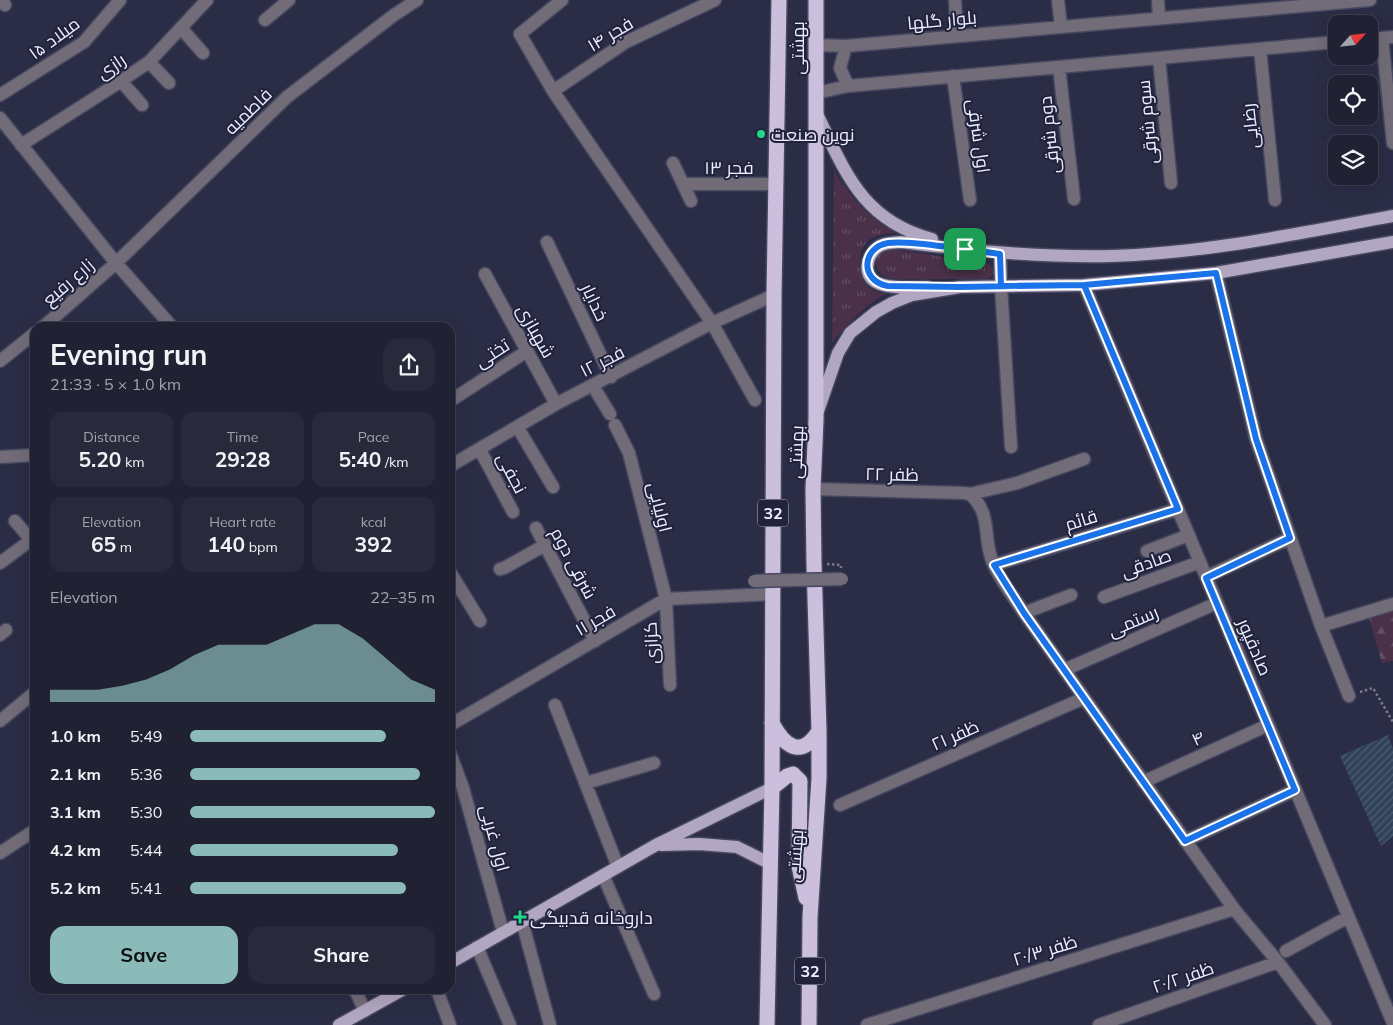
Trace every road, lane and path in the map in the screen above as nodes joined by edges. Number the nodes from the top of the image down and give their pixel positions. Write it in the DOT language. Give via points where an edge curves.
graph roads {
  1 [pos="120,0"];
  2 [pos="207,0"];
  3 [pos="288,0"];
  4 [pos="417,0"];
  5 [pos="562,0"];
  6 [pos="715,0"];
  7 [pos="779,0"];
  8 [pos="816,0"];
  9 [pos="955,0"];
  10 [pos="1058,0"];
  11 [pos="1158,0"];
  12 [pos="1370,0"];
  13 [pos="1265,5"];
  14 [pos="1159,18"];
  15 [pos="265,20"];
  16 [pos="1061,27"];
  17 [pos="181,28"];
  18 [pos="957,36"];
  19 [pos="1381,38"];
  20 [pos="1328,43"];
  21 [pos="816,45"];
  22 [pos="846,46"];
  23 [pos="1260,49"];
  24 [pos="203,53"];
  25 [pos="1159,58"];
  26 [pos="149,62"];
  27 [pos="1059,67"];
  28 [pos="953,76"];
  29 [pos="121,81"];
  30 [pos="169,83"];
  31 [pos="848,86"];
  32 [pos="553,91"];
  33 [pos="816,94"];
  34 [pos="0,95"];
  35 [pos="142,105"];
  36 [pos="816,112"];
  37 [pos="0,118"];
  38 [pos="1393,143"];
  39 [pos="21,145"];
  40 [pos="673,163"];
  41 [pos="1171,183"];
  42 [pos="683,184"];
  43 [pos="776,184"];
  44 [pos="1074,199"];
  45 [pos="970,200"];
  46 [pos="1276,200"];
  47 [pos="691,201"];
  48 [pos="1393,216"];
  49 [pos="547,242"];
  50 [pos="1393,242"];
  51 [pos="965,249"];
  52 [pos="1000,254"];
  53 [pos="116,263"];
  54 [pos="1216,273"];
  55 [pos="485,274"];
  56 [pos="1084,285"];
  57 [pos="1001,286"];
  58 [pos="960,287"];
  59 [pos="774,295"];
  60 [pos="49,322"];
  61 [pos="168,322"];
  62 [pos="712,323"];
  63 [pos="30,337"];
  64 [pos="527,351"];
  65 [pos="0,361"];
  66 [pos="611,377"];
  67 [pos="594,386"];
  68 [pos="455,398"];
  69 [pos="756,400"];
  70 [pos="556,404"];
  71 [pos="816,420"];
  72 [pos="518,428"];
  73 [pos="1012,447"];
  74 [pos="480,450"];
  75 [pos="30,455"];
  76 [pos="0,457"];
  77 [pos="1084,459"];
  78 [pos="455,463"];
  79 [pos="553,487"];
  80 [pos="813,489"];
  81 [pos="970,494"];
  82 [pos="1178,509"];
  83 [pos="513,512"];
  84 [pos="15,521"];
  85 [pos="536,528"];
  86 [pos="30,535"];
  87 [pos="1188,535"];
  88 [pos="1290,538"];
  89 [pos="30,540"];
  90 [pos="544,545"];
  91 [pos="1147,551"];
  92 [pos="1200,562"];
  93 [pos="0,563"];
  94 [pos="994,565"];
  95 [pos="500,569"];
  96 [pos="1206,578"];
  97 [pos="842,579"];
  98 [pos="455,580"];
  99 [pos="754,581"];
  100 [pos="772,594"];
  101 [pos="1071,595"];
  102 [pos="1104,597"];
  103 [pos="666,599"];
  104 [pos="1217,603"];
  105 [pos="1393,604"];
  106 [pos="1024,613"];
  107 [pos="480,621"];
  108 [pos="1320,626"];
  109 [pos="595,640"];
  110 [pos="1064,670"];
  111 [pos="670,685"];
  112 [pos="30,696"];
  113 [pos="1349,696"];
  114 [pos="1084,698"];
  115 [pos="555,705"];
  116 [pos="0,721"];
  117 [pos="455,722"];
  118 [pos="1393,722"];
  119 [pos="772,723"];
  120 [pos="1268,725"];
  121 [pos="820,731"];
  122 [pos="654,763"];
  123 [pos="455,766"];
  124 [pos="1143,782"];
  125 [pos="586,783"];
  126 [pos="772,788"];
  127 [pos="1295,790"];
  128 [pos="840,805"];
  129 [pos="30,834"];
  130 [pos="1185,841"];
  131 [pos="656,845"];
  132 [pos="0,853"];
  133 [pos="770,863"];
  134 [pos="618,867"];
  135 [pos="603,875"];
  136 [pos="1234,909"];
  137 [pos="810,917"];
  138 [pos="1348,917"];
  139 [pos="522,921"];
  140 [pos="503,932"];
  141 [pos="477,947"];
  142 [pos="1286,951"];
  143 [pos="455,960"];
  144 [pos="1278,962"];
  145 [pos="357,994"];
  146 [pos="395,994"];
  147 [pos="438,994"];
  148 [pos="654,994"];
  149 [pos="366,1011"];
  150 [pos="1393,1023"];
  151 [pos="340,1025"];
  152 [pos="450,1025"];
  153 [pos="510,1025"];
  154 [pos="550,1025"];
  155 [pos="767,1025"];
  156 [pos="809,1025"];
  157 [pos="867,1025"];
  158 [pos="1099,1025"];
  159 [pos="1325,1025"];
  1 -- 34 [label="street, میلاد ۱۵" via="84,42"];
  2 -- 17 [label="street, رازی"];
  3 -- 15 [label="street"];
  4 -- 53 [label="street, فاطمیه" via="287,97"];
  5 -- 32 [label="street" via="520,34"];
  6 -- 32 [label="street, فجر ۱۴" via="626,42"];
  7 -- 43 [label="highway, بهشتی / 32"];
  8 -- 21 [label="highway, بهشتی / 32"];
  9 -- 18 [label="street"];
  10 -- 16 [label="street"];
  11 -- 14 [label="street"];
  12 -- 13 [label="street, بلوار گلها"];
  13 -- 14 [label="street, بلوار گلها"];
  14 -- 16 [label="street, بلوار گلها"];
  16 -- 18 [label="street, بلوار گلها"];
  17 -- 24 [label="street"];
  17 -- 26 [label="street, رازی"];
  18 -- 22 [label="street, بلوار گلها"];
  19 -- 38 [label="street"];
  20 -- 23 [label="street"];
  21 -- 22 [label="street, بلوار گلها"];
  21 -- 33 [label="highway, بهشتی / 32"];
  22 -- 31 [label="street" via="840,68"];
  23 -- 25 [label="street"];
  23 -- 46 [label="street, رضایی"];
  25 -- 27 [label="street"];
  25 -- 41 [label="street, سوم شرقی"];
  26 -- 29 [label="street, رازی"];
  26 -- 30 [label="street"];
  27 -- 28 [label="street"];
  27 -- 44 [label="street, دوم شرقی"];
  28 -- 31 [label="street"];
  28 -- 45 [label="street, اول شرقی"];
  29 -- 35 [label="street"];
  29 -- 39 [label="street, رازی"];
  31 -- 33 [label="street"];
  32 -- 62 [label="street"];
  33 -- 36 [label="highway, بهشتی / 32"];
  36 -- 51 [label="main road" via="848,177 878,213 917,235"];
  36 -- 71 [label="highway, بهشتی / 32"];
  37 -- 39 [label="street"];
  39 -- 53 [label="street"];
  40 -- 42 [label="street"];
  42 -- 43 [label="street, فجر ۱۳"];
  42 -- 47 [label="street"];
  43 -- 59 [label="highway, بهشتی / 32"];
  48 -- 52 [label="main road" via="1231,246 1112,256"];
  49 -- 66 [label="street, خدایار"];
  50 -- 54 [label="main road"];
  51 -- 52 [label="main road"];
  51 -- 58 [label="main road" via="887,243 873,252 868,261 870,277 879,284"];
  52 -- 57 [label="main road"];
  53 -- 60 [label="street, زارع رفیع"];
  53 -- 61 [label="street"];
  54 -- 56 [label="main road"];
  54 -- 88 [label="street" via="1256,439"];
  55 -- 64 [label="street, شهبازی"];
  56 -- 57 [label="main road"];
  56 -- 82 [label="street, صادقپور"];
  57 -- 58 [label="main road"];
  57 -- 73 [label="street"];
  58 -- 71 [label="main road" via="924,292 892,303 850,333 838,353"];
  59 -- 62 [label="street, فجر ۱۲"];
  59 -- 100 [label="highway, بهشتی / 32"];
  62 -- 66 [label="street, فجر ۱۲"];
  62 -- 69 [label="street"];
  63 -- 65 [label="street"];
  64 -- 68 [label="street, تختی"];
  64 -- 70 [label="street, شهبازی"];
  66 -- 67 [label="street, فجر ۱۲"];
  67 -- 70 [label="street, فجر ۱۲"];
  67 -- 103 [label="street, اولیایی" via="629,453"];
  70 -- 72 [label="street, فجر ۱۲"];
  71 -- 80 [label="highway, بهشتی / 32"];
  72 -- 74 [label="street, فجر ۱۲"];
  72 -- 79 [label="street"];
  74 -- 78 [label="street, فجر ۱۲"];
  74 -- 83 [label="street, نجفی"];
  75 -- 76 [label="street"];
  77 -- 81 [label="street, ظفر ۲۲" via="1017,483"];
  80 -- 81 [label="street, ظفر ۲۲"];
  80 -- 121 [label="highway, بهشتی / 32"];
  81 -- 94 [label="street" via="985,516"];
  82 -- 87 [label="street, صادقپور"];
  82 -- 94 [label="street, قائم"];
  84 -- 86 [label="street"];
  85 -- 90 [label="street, شرقی دوم"];
  87 -- 91 [label="street"];
  87 -- 92 [label="street, صادقپور"];
  88 -- 96 [label="street"];
  88 -- 108 [label="street"];
  89 -- 93 [label="street"];
  90 -- 95 [label="street"];
  90 -- 109 [label="street, شرقی دوم"];
  92 -- 96 [label="street, صادقپور"];
  92 -- 102 [label="street, صادقی"];
  94 -- 106 [label="street"];
  96 -- 104 [label="street, صادقپور"];
  97 -- 99 [label="street, bridge"];
  98 -- 107 [label="street"];
  100 -- 103 [label="street, فجر ۱۱"];
  100 -- 119 [label="highway, بهشتی / 32"];
  101 -- 106 [label="street"];
  103 -- 109 [label="street, فجر ۱۱"];
  103 -- 111 [label="street, کزازی"];
  104 -- 110 [label="street, رستمی"];
  104 -- 120 [label="street, صادقپور"];
  105 -- 108 [label="street"];
  106 -- 110 [label="street"];
  108 -- 113 [label="street"];
  109 -- 117 [label="street, فجر ۱۱"];
  110 -- 114 [label="street"];
  112 -- 116 [label="street"];
  113 -- 118 [label="path" via="1373,688"];
  114 -- 124 [label="street"];
  114 -- 128 [label="street, ظفر ۲۱"];
  115 -- 125 [label="street"];
  119 -- 121 [label="highway" via="779,736 796,747 806,746"];
  119 -- 126 [label="highway, بهشتی / 32"];
  120 -- 124 [label="street, ۴"];
  120 -- 127 [label="street, صادقپور"];
  121 -- 137 [label="highway, بهشتی / 32"];
  122 -- 125 [label="street"];
  123 -- 140 [label="street, اول غربی"];
  124 -- 130 [label="street"];
  125 -- 134 [label="street"];
  126 -- 131 [label="main road"];
  126 -- 133 [label="highway, بهشتی / 32"];
  126 -- 137 [label="highway" via="792,774 800,781 800,866"];
  127 -- 130 [label="street"];
  127 -- 138 [label="street, صادقپور"];
  129 -- 132 [label="street"];
  130 -- 136 [label="street"];
  131 -- 133 [label="main road" via="737,847"];
  131 -- 134 [label="main road"];
  133 -- 155 [label="highway, بهشتی / 32"];
  134 -- 135 [label="main road"];
  135 -- 139 [label="main road"];
  135 -- 148 [label="street"];
  136 -- 144 [label="street"];
  136 -- 157 [label="street, ظفر ۲۰/۳"];
  137 -- 156 [label="highway, بهشتی / 32"];
  138 -- 142 [label="street"];
  138 -- 150 [label="street, صادقپور"];
  139 -- 140 [label="main road"];
  139 -- 154 [label="street"];
  140 -- 141 [label="main road"];
  141 -- 143 [label="main road"];
  141 -- 153 [label="street"];
  144 -- 158 [label="street, ظفر ۲۰/۲"];
  144 -- 159 [label="street"];
  145 -- 149 [label="street"];
  146 -- 149 [label="main road"];
  147 -- 152 [label="street"];
  149 -- 151 [label="main road"];
}
